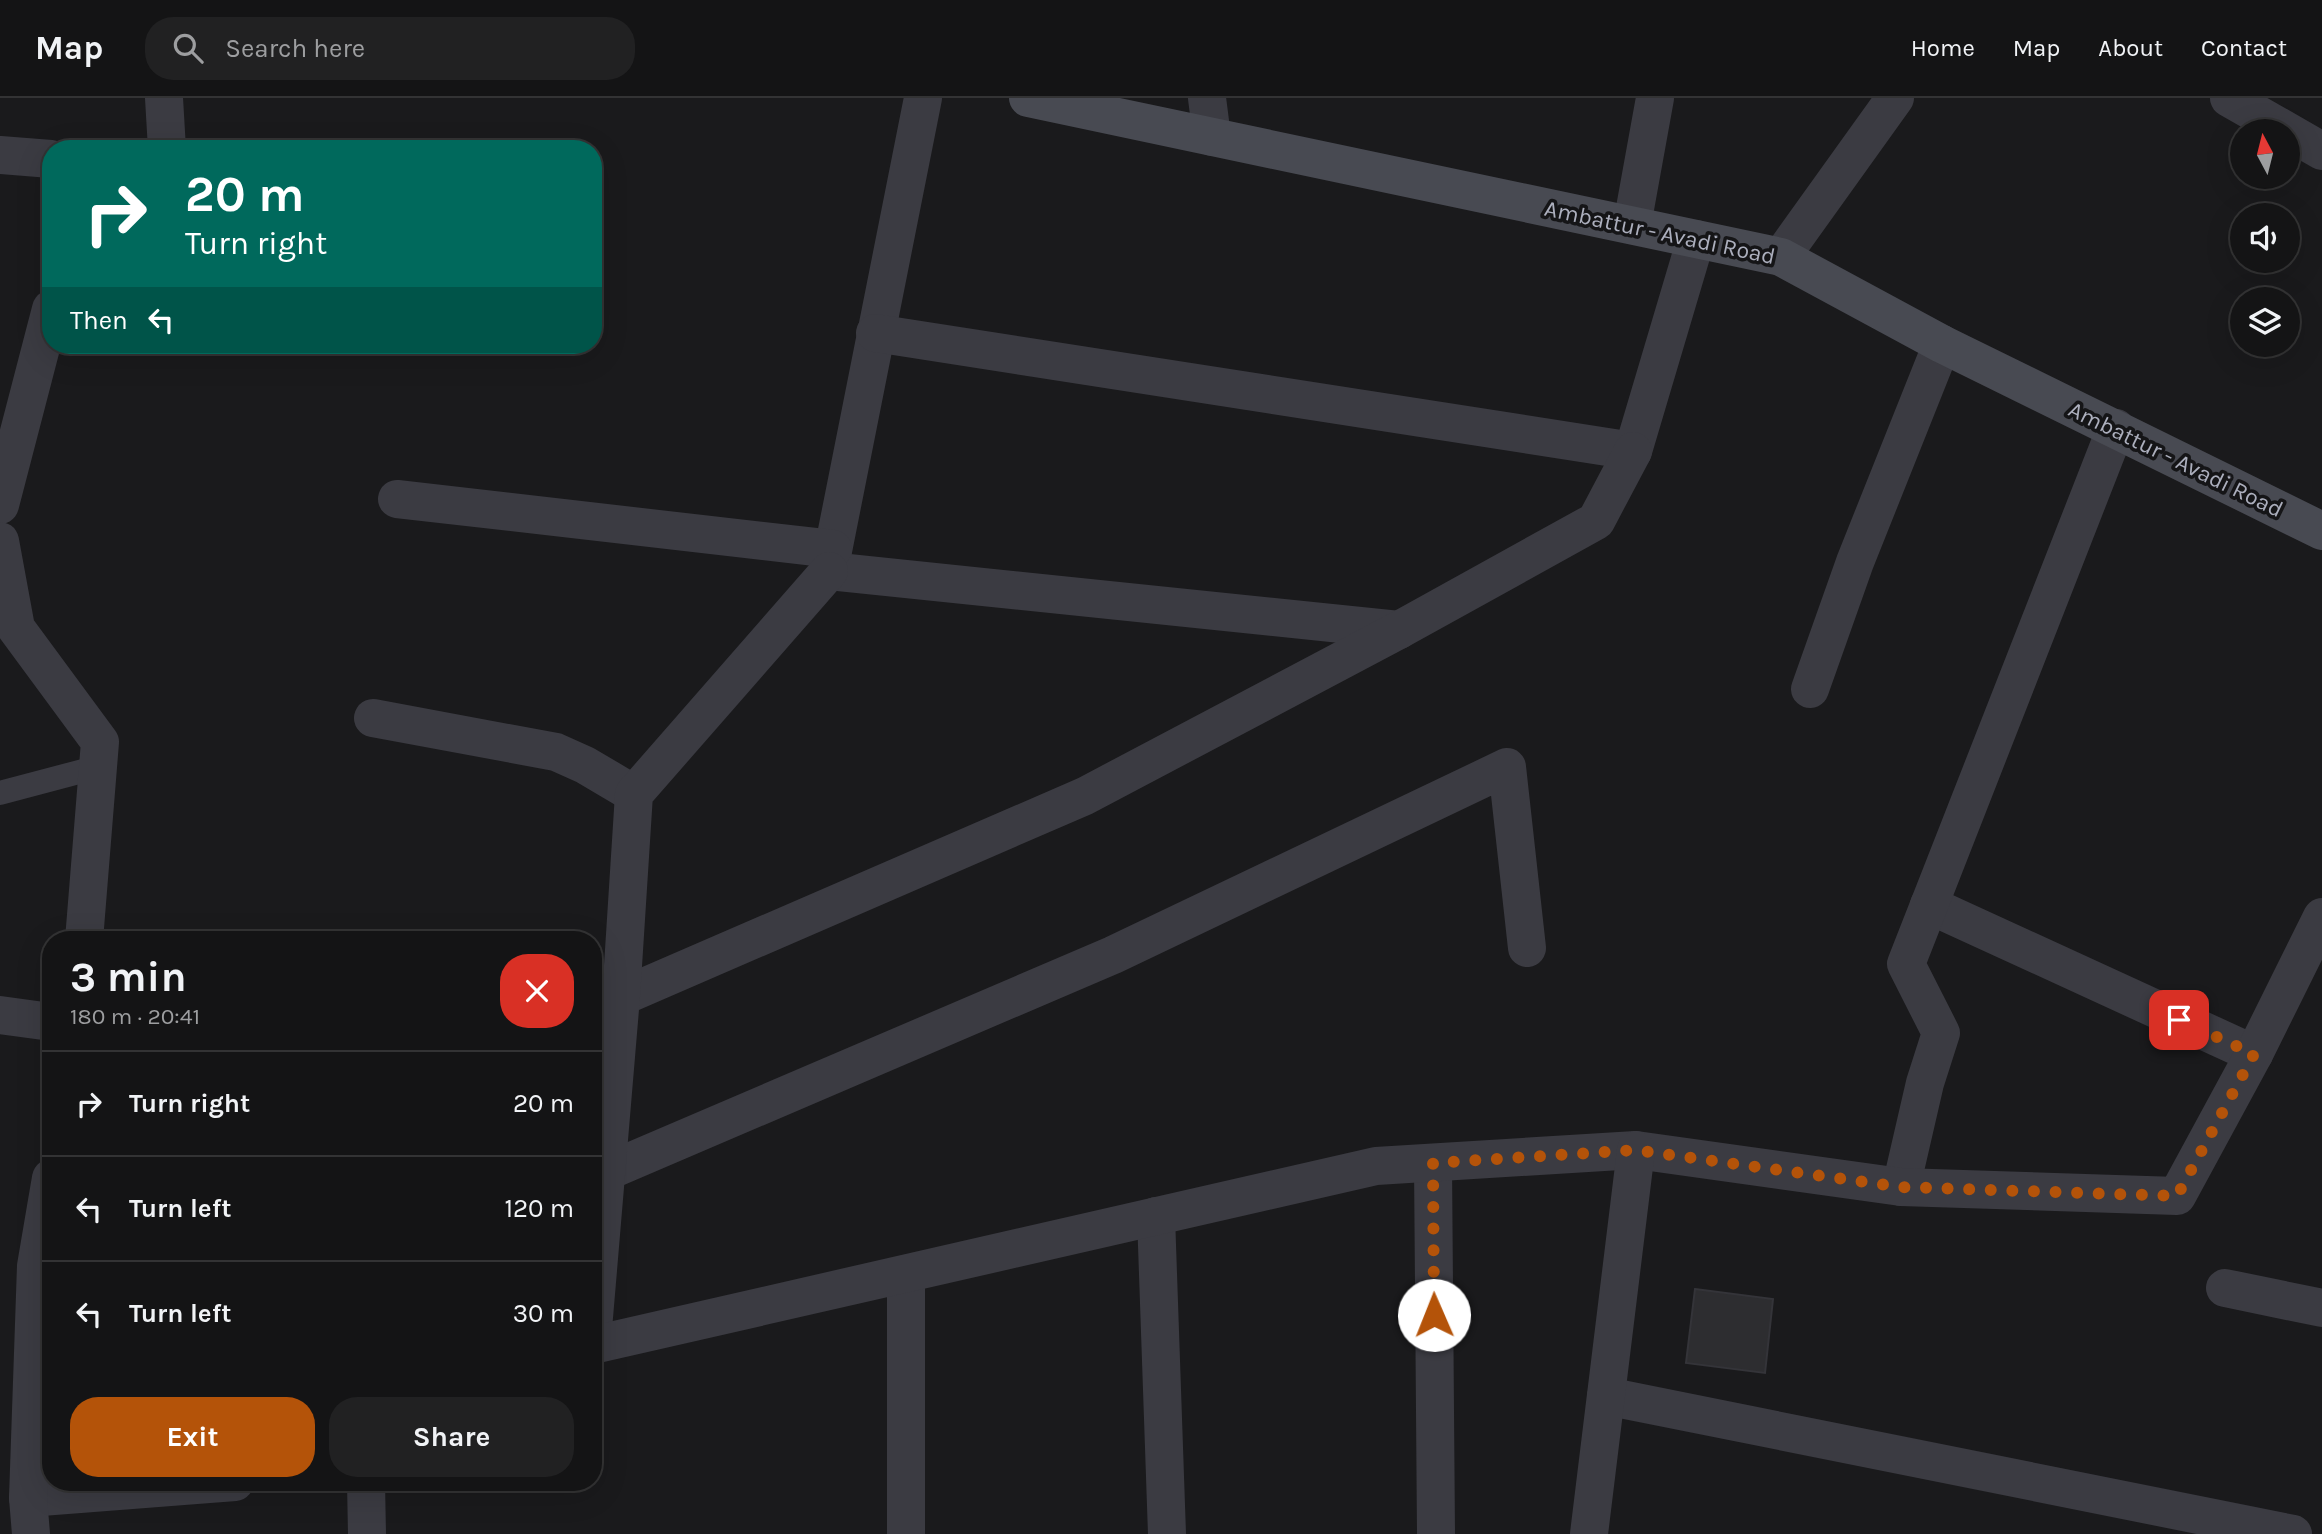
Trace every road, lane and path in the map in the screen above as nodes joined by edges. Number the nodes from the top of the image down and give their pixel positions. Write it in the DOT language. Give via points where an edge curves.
graph roads {
  1 [pos="164,98"];
  2 [pos="923,98"];
  3 [pos="1032,98"];
  4 [pos="1208,98"];
  5 [pos="1654,98"];
  6 [pos="1895,98"];
  7 [pos="2229,98"];
  8 [pos="1212,137"];
  9 [pos="166,140"];
  10 [pos="2322,151"];
  11 [pos="0,155"];
  12 [pos="42,158"];
  13 [pos="1632,225"];
  14 [pos="1696,239"];
  15 [pos="1782,257"];
  16 [pos="875,333"];
  17 [pos="42,336"];
  18 [pos="1942,344"];
  19 [pos="2116,428"];
  20 [pos="9,435"];
  21 [pos="1633,451"];
  22 [pos="397,499"];
  23 [pos="0,505"];
  24 [pos="2322,531"];
  25 [pos="0,541"];
  26 [pos="831,560"];
  27 [pos="1399,630"];
  28 [pos="1810,689"];
  29 [pos="373,718"];
  30 [pos="98,767"];
  31 [pos="0,793"];
  32 [pos="634,794"];
  33 [pos="1929,905"];
  34 [pos="2322,917"];
  35 [pos="85,931"];
  36 [pos="1527,948"];
  37 [pos="621,997"];
  38 [pos="0,1015"];
  39 [pos="42,1021"];
  40 [pos="2254,1054"];
  41 [pos="1636,1150"];
  42 [pos="1433,1163"];
  43 [pos="607,1172"];
  44 [pos="1900,1187"];
  45 [pos="1156,1216"];
  46 [pos="602,1228"];
  47 [pos="42,1231"];
  48 [pos="906,1274"];
  49 [pos="2225,1288"];
  50 [pos="2322,1308"];
  51 [pos="602,1343"];
  52 [pos="1606,1396"];
  53 [pos="30,1435"];
  54 [pos="0,1457"];
  55 [pos="180,1491"];
  56 [pos="366,1491"];
  57 [pos="29,1516"];
  58 [pos="367,1534"];
  59 [pos="906,1534"];
  60 [pos="1167,1534"];
  61 [pos="1436,1534"];
  62 [pos="1589,1534"];
  63 [pos="2293,1534"];
  1 -- 9 [label="street"];
  2 -- 16 [label="street"];
  3 -- 8 [label="street, Ambattur - Avadi Road"];
  4 -- 8 [label="street"];
  5 -- 13 [label="street"];
  6 -- 15 [label="street"];
  7 -- 10 [label="street"];
  8 -- 13 [label="street, Ambattur - Avadi Road"];
  11 -- 12 [label="street"];
  13 -- 14 [label="street, Ambattur - Avadi Road"];
  14 -- 15 [label="street, Ambattur - Avadi Road"];
  14 -- 21 [label="street"];
  15 -- 18 [label="street, Ambattur - Avadi Road"];
  16 -- 21 [label="street"];
  16 -- 26 [label="street"];
  17 -- 20 [label="street"];
  18 -- 19 [label="street, Ambattur - Avadi Road"];
  18 -- 28 [label="street"];
  19 -- 24 [label="street, Ambattur - Avadi Road"];
  19 -- 33 [label="street"];
  20 -- 23 [label="street"];
  21 -- 27 [label="street" via="1596,521"];
  22 -- 26 [label="street"];
  25 -- 30 [label="street" via="16,628 100,742"];
  26 -- 27 [label="street"];
  26 -- 32 [label="street"];
  27 -- 37 [label="street" via="1085,796"];
  29 -- 32 [label="street" via="556,752"];
  30 -- 31 [label="lane"];
  30 -- 35 [label="street"];
  32 -- 37 [label="street"];
  33 -- 40 [label="street"];
  33 -- 44 [label="street" via="1906,964 1941,1033"];
  34 -- 40 [label="street"];
  36 -- 43 [label="street" via="1507,767 1113,956"];
  37 -- 43 [label="street"];
  38 -- 39 [label="street"];
  40 -- 44 [label="street" via="2177,1196"];
  41 -- 42 [label="street"];
  41 -- 44 [label="street"];
  41 -- 52 [label="street"];
  42 -- 45 [label="street" via="1376,1167"];
  42 -- 61 [label="street"];
  43 -- 46 [label="street"];
  45 -- 48 [label="street"];
  45 -- 60 [label="street"];
  47 -- 53 [label="street" via="36,1266"];
  48 -- 51 [label="street"];
  48 -- 59 [label="street"];
  49 -- 50 [label="street"];
  52 -- 62 [label="street"];
  52 -- 63 [label="street"];
  53 -- 54 [label="street"];
  53 -- 57 [label="street"];
  55 -- 57 [label="street"];
  56 -- 58 [label="street"];
}
